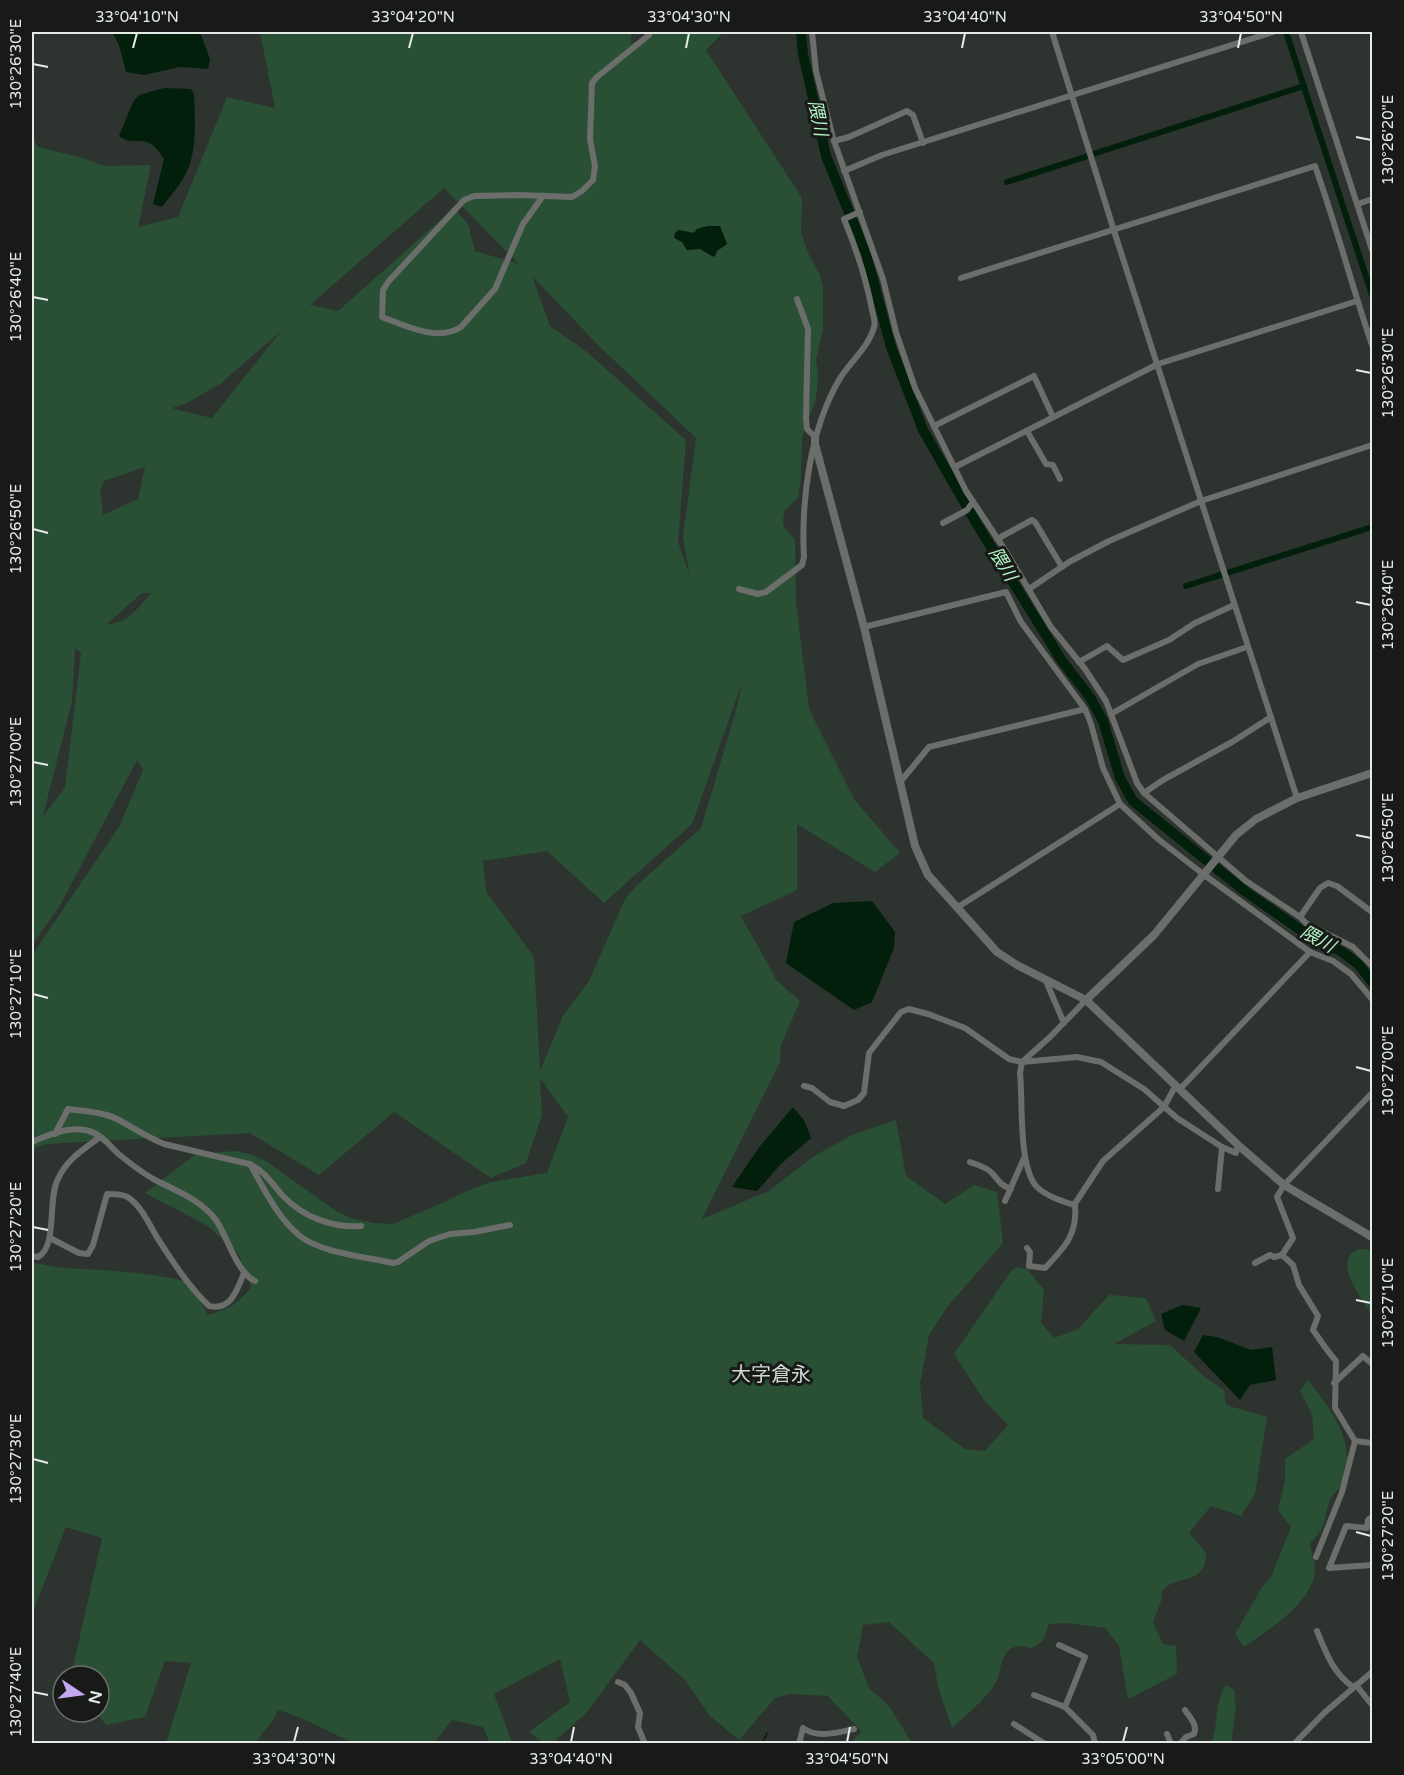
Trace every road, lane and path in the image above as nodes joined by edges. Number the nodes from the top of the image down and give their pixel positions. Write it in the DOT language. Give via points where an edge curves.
graph roads {
  1 [pos="650,32"];
  2 [pos="812,32"];
  3 [pos="1052,32"];
  4 [pos="1273,32"];
  5 [pos="1300,32"];
  6 [pos="1071,96"];
  7 [pos="834,141"];
  8 [pos="923,143"];
  9 [pos="844,171"];
  10 [pos="543,196"];
  11 [pos="1372,199"];
  12 [pos="1358,204"];
  13 [pos="858,213"];
  14 [pos="1114,230"];
  15 [pos="1372,250"];
  16 [pos="961,278"];
  17 [pos="796,299"];
  18 [pos="1357,301"];
  19 [pos="1372,345"];
  20 [pos="1158,364"];
  21 [pos="1053,417"];
  22 [pos="934,426"];
  23 [pos="1027,431"];
  24 [pos="815,440"];
  25 [pos="1372,445"];
  26 [pos="955,467"];
  27 [pos="1060,479"];
  28 [pos="1201,501"];
  29 [pos="973,502"];
  30 [pos="943,523"];
  31 [pos="997,539"];
  32 [pos="1062,567"];
  33 [pos="739,589"];
  34 [pos="1029,589"];
  35 [pos="1232,606"];
  36 [pos="864,627"];
  37 [pos="1247,647"];
  38 [pos="1079,662"];
  39 [pos="1085,709"];
  40 [pos="1111,714"];
  41 [pos="1271,717"];
  42 [pos="1372,773"];
  43 [pos="901,781"];
  44 [pos="1144,793"];
  45 [pos="1297,798"];
  46 [pos="1120,804"];
  47 [pos="1216,858"];
  48 [pos="1203,874"];
  49 [pos="958,908"];
  50 [pos="1372,912"];
  51 [pos="1300,917"];
  52 [pos="1310,952"];
  53 [pos="1372,966"];
  54 [pos="1044,978"];
  55 [pos="1372,999"];
  56 [pos="1086,1000"];
  57 [pos="1064,1023"];
  58 [pos="1022,1062"];
  59 [pos="804,1086"];
  60 [pos="1178,1087"];
  61 [pos="1372,1093"];
  62 [pos="1164,1107"];
  63 [pos="55,1134"];
  64 [pos="100,1137"];
  65 [pos="32,1142"];
  66 [pos="1238,1145"];
  67 [pos="1222,1147"];
  68 [pos="1025,1157"];
  69 [pos="970,1162"];
  70 [pos="249,1164"];
  71 [pos="1284,1185"];
  72 [pos="1011,1189"];
  73 [pos="1218,1190"];
  74 [pos="1005,1201"];
  75 [pos="1075,1204"];
  76 [pos="510,1225"];
  77 [pos="361,1226"];
  78 [pos="1372,1236"];
  79 [pos="50,1238"];
  80 [pos="1028,1248"];
  81 [pos="1282,1255"];
  82 [pos="32,1257"];
  83 [pos="1255,1263"];
  84 [pos="244,1273"];
  85 [pos="255,1281"];
  86 [pos="1371,1363"];
  87 [pos="1334,1384"];
  88 [pos="1355,1441"];
  89 [pos="1372,1443"];
  90 [pos="1372,1517"];
  91 [pos="1316,1557"];
  92 [pos="1372,1565"];
  93 [pos="1317,1631"];
  94 [pos="1059,1645"];
  95 [pos="1372,1672"];
  96 [pos="618,1682"];
  97 [pos="1355,1686"];
  98 [pos="1034,1695"];
  99 [pos="1372,1705"];
  100 [pos="1065,1707"];
  101 [pos="1185,1710"];
  102 [pos="1014,1724"];
  103 [pos="854,1729"];
  104 [pos="1167,1734"];
  105 [pos="645,1743"];
  106 [pos="799,1743"];
  107 [pos="1045,1743"];
  108 [pos="1095,1743"];
  109 [pos="1171,1743"];
  110 [pos="1180,1743"];
  111 [pos="1294,1743"];
  1 -- 10 [label="street" via="592,83 593,180 572,197"];
  2 -- 7 [label="street" via="816,71"];
  3 -- 6 [label="street"];
  4 -- 6 [label="street"];
  5 -- 12 [label="street"];
  6 -- 8 [label="street"];
  6 -- 14 [label="street"];
  7 -- 8 [label="street" via="907,111 913,115"];
  7 -- 9 [label="street"];
  8 -- 9 [label="street"];
  9 -- 13 [label="street"];
  10 -- 10 [label="street" via="524,224 495,289 461,327 421,332 382,317 383,290 388,282 464,200 474,196"];
  11 -- 12 [label="street"];
  12 -- 15 [label="street"];
  13 -- 22 [label="street" via="883,279 915,388"];
  13 -- 24 [label="street" via="844,219 868,288 875,326 838,382"];
  14 -- 16 [label="street"];
  14 -- 18 [label="street" via="1315,166"];
  14 -- 20 [label="street"];
  17 -- 24 [label="street" via="808,329 806,418 807,429"];
  18 -- 19 [label="street"];
  18 -- 20 [label="street"];
  20 -- 21 [label="street"];
  20 -- 28 [label="street"];
  21 -- 22 [label="street" via="1034,376"];
  21 -- 23 [label="street"];
  22 -- 26 [label="street"];
  23 -- 26 [label="street"];
  23 -- 27 [label="street" via="1046,464 1053,465"];
  24 -- 33 [label="street" via="804,497 802,565 766,592"];
  24 -- 36 [label="street"];
  25 -- 28 [label="street"];
  26 -- 29 [label="street"];
  28 -- 32 [label="street" via="1109,541"];
  28 -- 37 [label="street"];
  29 -- 30 [label="street" via="967,510"];
  29 -- 31 [label="street"];
  31 -- 32 [label="street" via="1032,520"];
  31 -- 34 [label="street"];
  32 -- 34 [label="street"];
  34 -- 38 [label="street" via="1051,627"];
  35 -- 38 [label="street" via="1123,660 1107,646"];
  36 -- 39 [label="street" via="1006,592 1021,622"];
  36 -- 43 [label="street"];
  37 -- 40 [label="street" via="1198,664"];
  37 -- 41 [label="street"];
  38 -- 40 [label="street"];
  39 -- 43 [label="street" via="929,747"];
  39 -- 46 [label="street" via="1103,768"];
  40 -- 44 [label="street"];
  41 -- 44 [label="street"];
  41 -- 45 [label="street"];
  42 -- 45 [label="street"];
  43 -- 49 [label="street" via="921,861 928,875"];
  44 -- 47 [label="street"];
  45 -- 47 [label="street" via="1256,819"];
  46 -- 48 [label="street"];
  46 -- 49 [label="street"];
  47 -- 48 [label="street"];
  47 -- 51 [label="street"];
  48 -- 52 [label="street"];
  48 -- 56 [label="street" via="1154,935"];
  49 -- 54 [label="street" via="1006,959"];
  50 -- 51 [label="street" via="1329,883 1320,888"];
  51 -- 53 [label="street" via="1353,947"];
  52 -- 55 [label="street" via="1351,974"];
  52 -- 60 [label="street"];
  54 -- 56 [label="street"];
  54 -- 57 [label="street"];
  56 -- 57 [label="street"];
  56 -- 60 [label="street"];
  57 -- 58 [label="street"];
  58 -- 59 [label="street" via="1009,1059 965,1028 909,1009 901,1012 869,1053 864,1094 858,1100 849,1105 837,1104"];
  58 -- 62 [label="street" via="1077,1058 1101,1062 1144,1089"];
  58 -- 68 [label="street"];
  60 -- 62 [label="street"];
  60 -- 66 [label="street"];
  61 -- 71 [label="street"];
  62 -- 67 [label="street"];
  62 -- 75 [label="street" via="1103,1161"];
  63 -- 64 [label="street" via="82,1129"];
  63 -- 65 [label="street"];
  63 -- 70 [label="street" via="68,1109 88,1111 116,1119 164,1144"];
  64 -- 79 [label="street" via="70,1161 56,1181"];
  64 -- 84 [label="street" via="139,1170 186,1195 209,1213"];
  66 -- 67 [label="street" via="1236,1153"];
  66 -- 71 [label="street"];
  67 -- 73 [label="street"];
  68 -- 72 [label="street"];
  68 -- 75 [label="street" via="1038,1188"];
  69 -- 72 [label="street" via="986,1168 999,1184"];
  70 -- 76 [label="street" via="279,1214 300,1236 330,1249 393,1263 429,1241 450,1234"];
  70 -- 77 [label="street" via="260,1168 303,1213 340,1225"];
  71 -- 78 [label="street"];
  71 -- 81 [label="street" via="1277,1197 1293,1238"];
  72 -- 74 [label="street"];
  75 -- 80 [label="street" via="1077,1221 1065,1246 1045,1268 1029,1266"];
  79 -- 82 [label="street" via="47,1250"];
  79 -- 84 [label="street" via="88,1254 107,1194 119,1194 140,1210 209,1306 223,1307 230,1302"];
  81 -- 83 [label="street" via="1270,1255"];
  81 -- 87 [label="street" via="1293,1266 1299,1285 1318,1316 1313,1330 1336,1362"];
  84 -- 85 [label="street"];
  86 -- 87 [label="street" via="1363,1356"];
  87 -- 88 [label="street" via="1335,1408"];
  88 -- 89 [label="street"];
  88 -- 91 [label="street" via="1342,1492"];
  90 -- 92 [label="street" via="1366,1528 1346,1526 1329,1568"];
  93 -- 97 [label="street" via="1328,1660 1345,1681"];
  94 -- 100 [label="street" via="1085,1657"];
  95 -- 97 [label="street"];
  96 -- 105 [label="street" via="631,1692 640,1713 638,1727"];
  97 -- 99 [label="street"];
  97 -- 111 [label="street"];
  98 -- 100 [label="street"];
  100 -- 108 [label="street" via="1093,1735"];
  101 -- 110 [label="street" via="1196,1730"];
  102 -- 107 [label="street"];
  103 -- 106 [label="street" via="821,1734 808,1732 804,1726"];
  104 -- 109 [label="street"];
}
